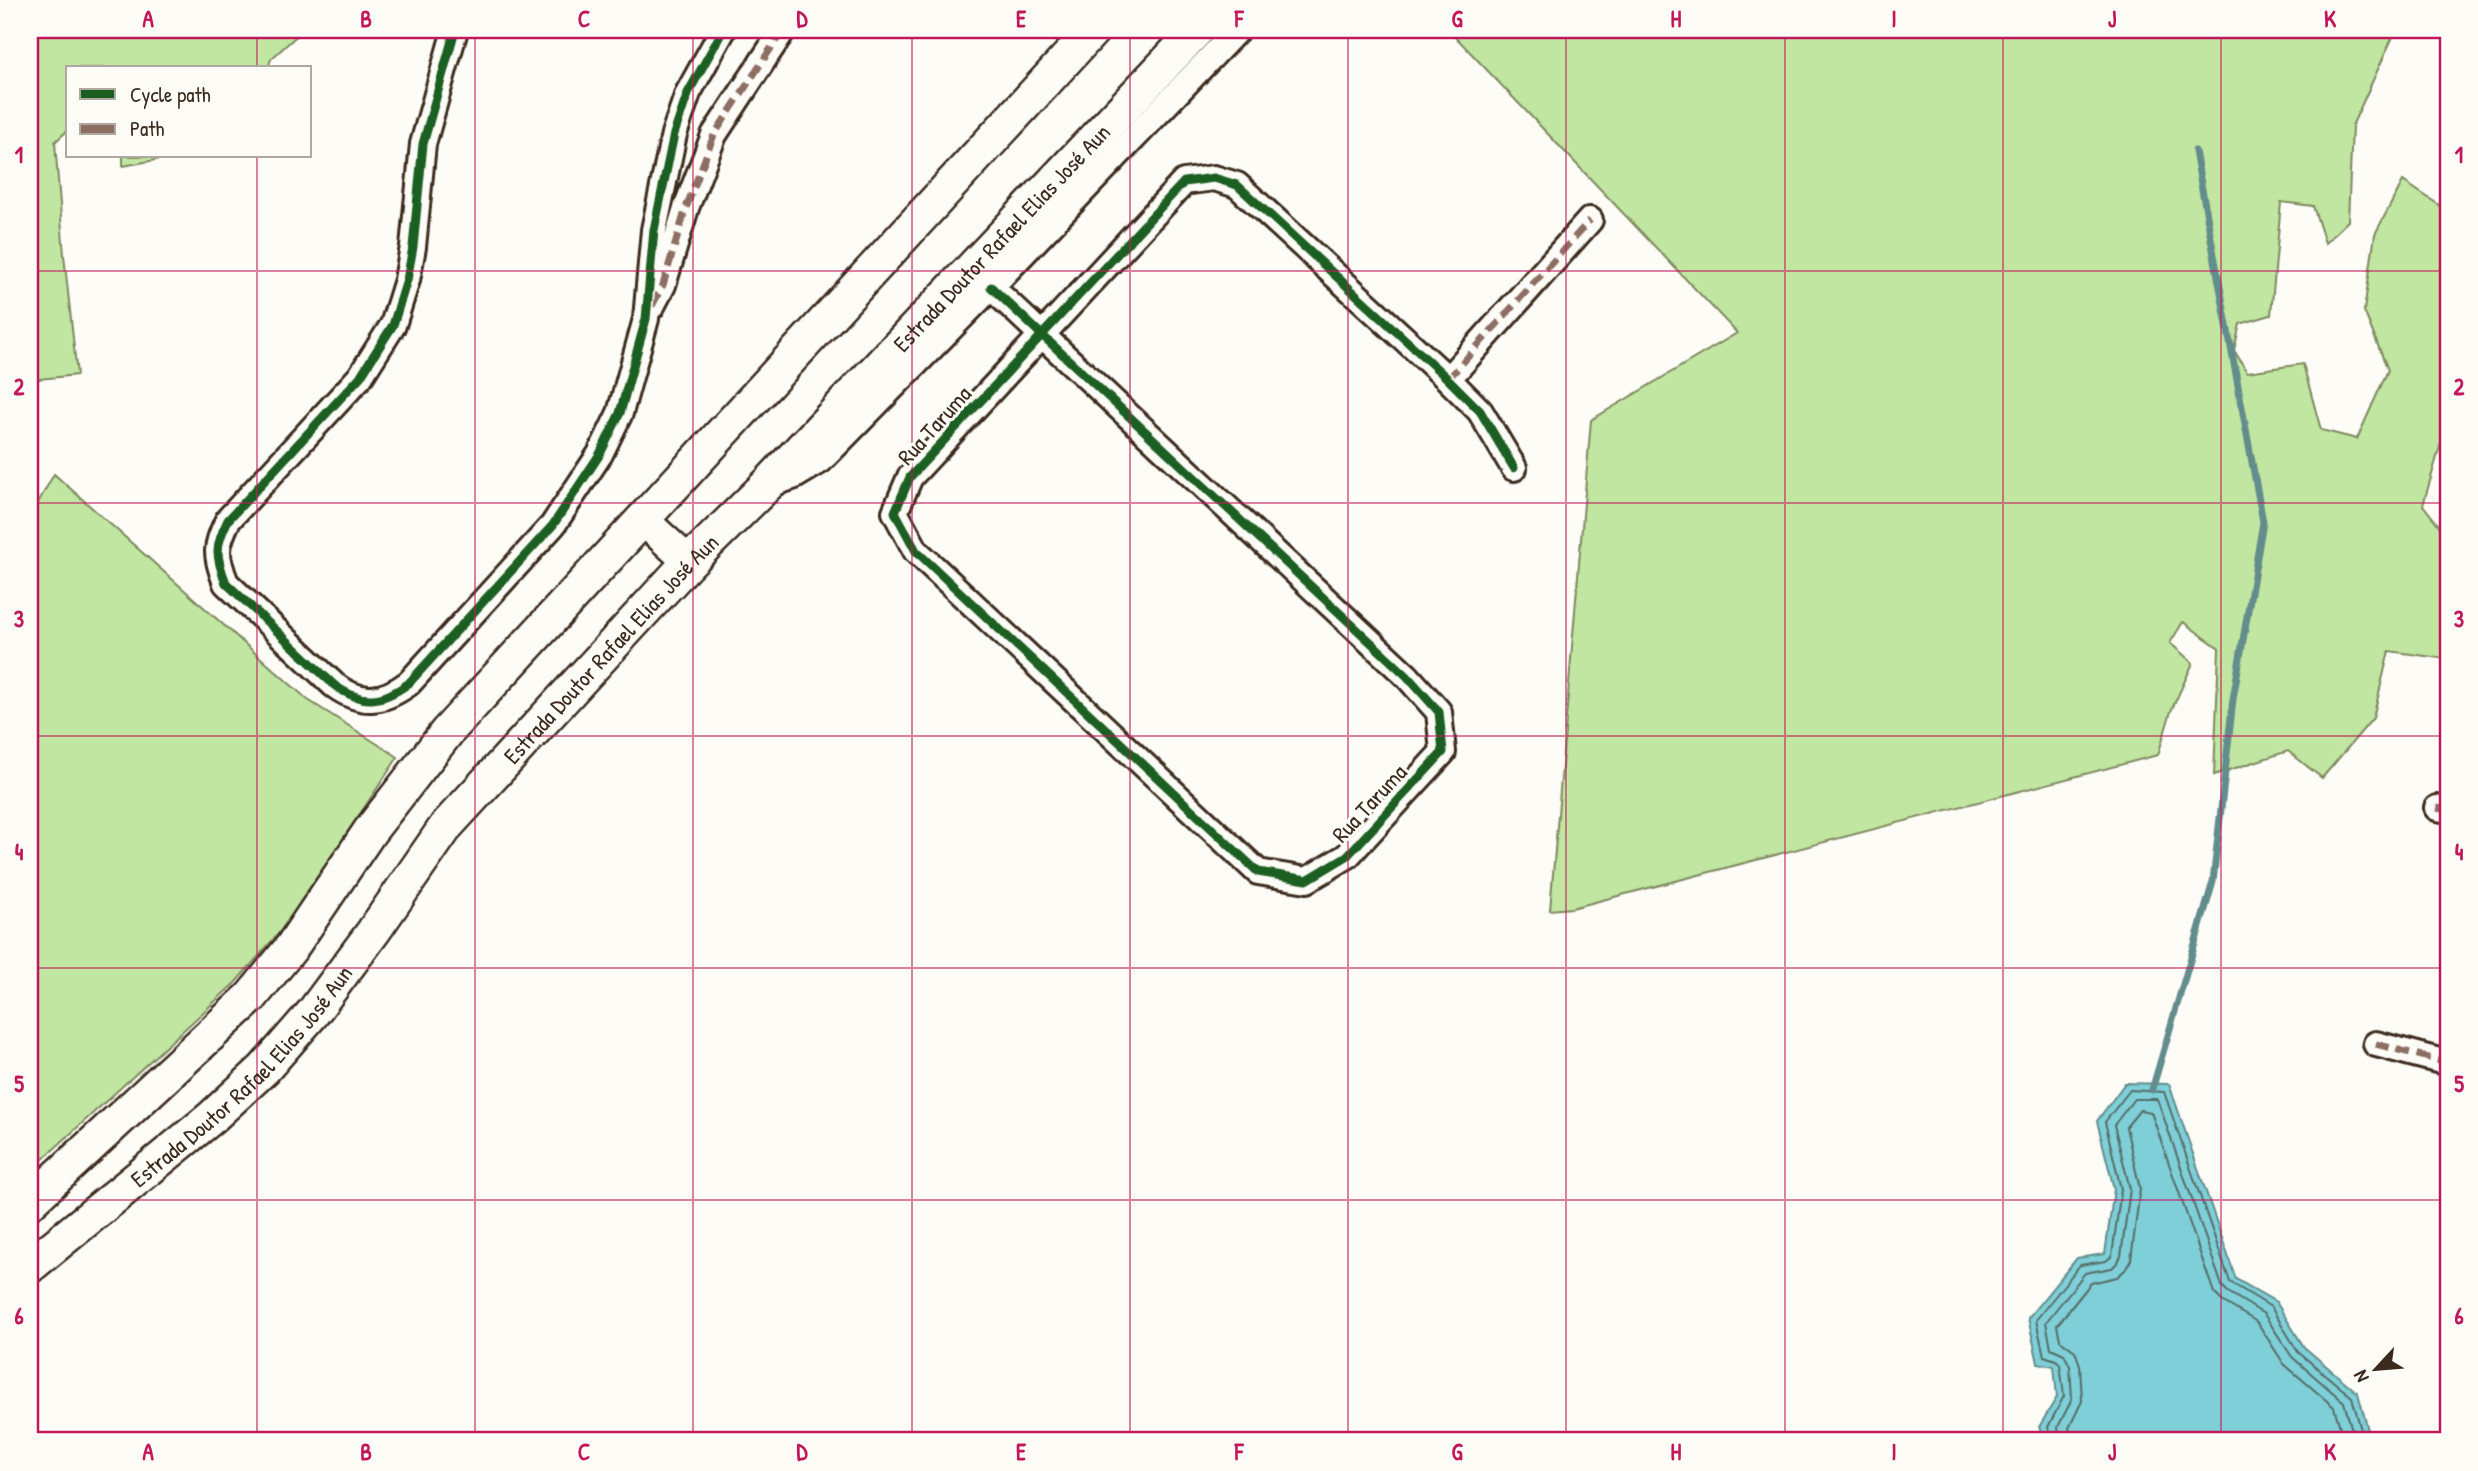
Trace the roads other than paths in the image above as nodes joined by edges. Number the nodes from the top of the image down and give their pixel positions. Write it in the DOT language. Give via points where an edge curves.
graph roads {
  1 [pos="455,30"];
  2 [pos="723,30"];
  3 [pos="783,30"];
  4 [pos="1093,30"];
  5 [pos="1197,30"];
  6 [pos="1237,30"];
  7 [pos="1591,220"];
  8 [pos="991,287"];
  9 [pos="646,319"];
  10 [pos="1043,336"];
  11 [pos="1448,379"];
  12 [pos="1514,468"];
  13 [pos="767,485"];
  14 [pos="642,519"];
  15 [pos="689,562"];
  16 [pos="2376,1044"];
  17 [pos="2448,1063"];
  18 [pos="30,1202"];
  19 [pos="30,1266"];
  1 -- 9 [label="street" via="423,144 413,247 393,325 360,377 228,520 217,541 217,562 226,583 351,697 393,695 425,667 518,565 576,492 620,413"];
  2 -- 9 [label="street" via="688,93 674,134 654,230"];
  3 -- 9 [label="street" via="714,135 663,285"];
  4 -- 14 [label="main road, Estrada Doutor Rafael Elias José Aun"];
  5 -- 13 [label="main road, Estrada Doutor Rafael Elias José Aun"];
  6 -- 8 [label="street"];
  7 -- 11 [label="street"];
  8 -- 10 [label="street"];
  8 -- 13 [label="street" via="820,461"];
  10 -- 10 [label="street, Rua Taruma" via="910,477 895,512 916,551 1258,872 1307,880 1347,856 1443,752 1439,712 1407,676"];
  10 -- 11 [label="street, Rua Taruma" via="1184,182 1214,178 1237,185"];
  11 -- 12 [label="street, Rua Taruma" via="1480,411"];
  13 -- 15 [label="main road, Estrada Doutor Rafael Elias José Aun"];
  14 -- 15 [label="street"];
  14 -- 18 [label="main road, Estrada Doutor Rafael Elias José Aun" via="447,732 251,997"];
  15 -- 19 [label="main road, Estrada Doutor Rafael Elias José Aun" via="447,825 358,953 264,1069"];
  16 -- 17 [label="street"];
}
